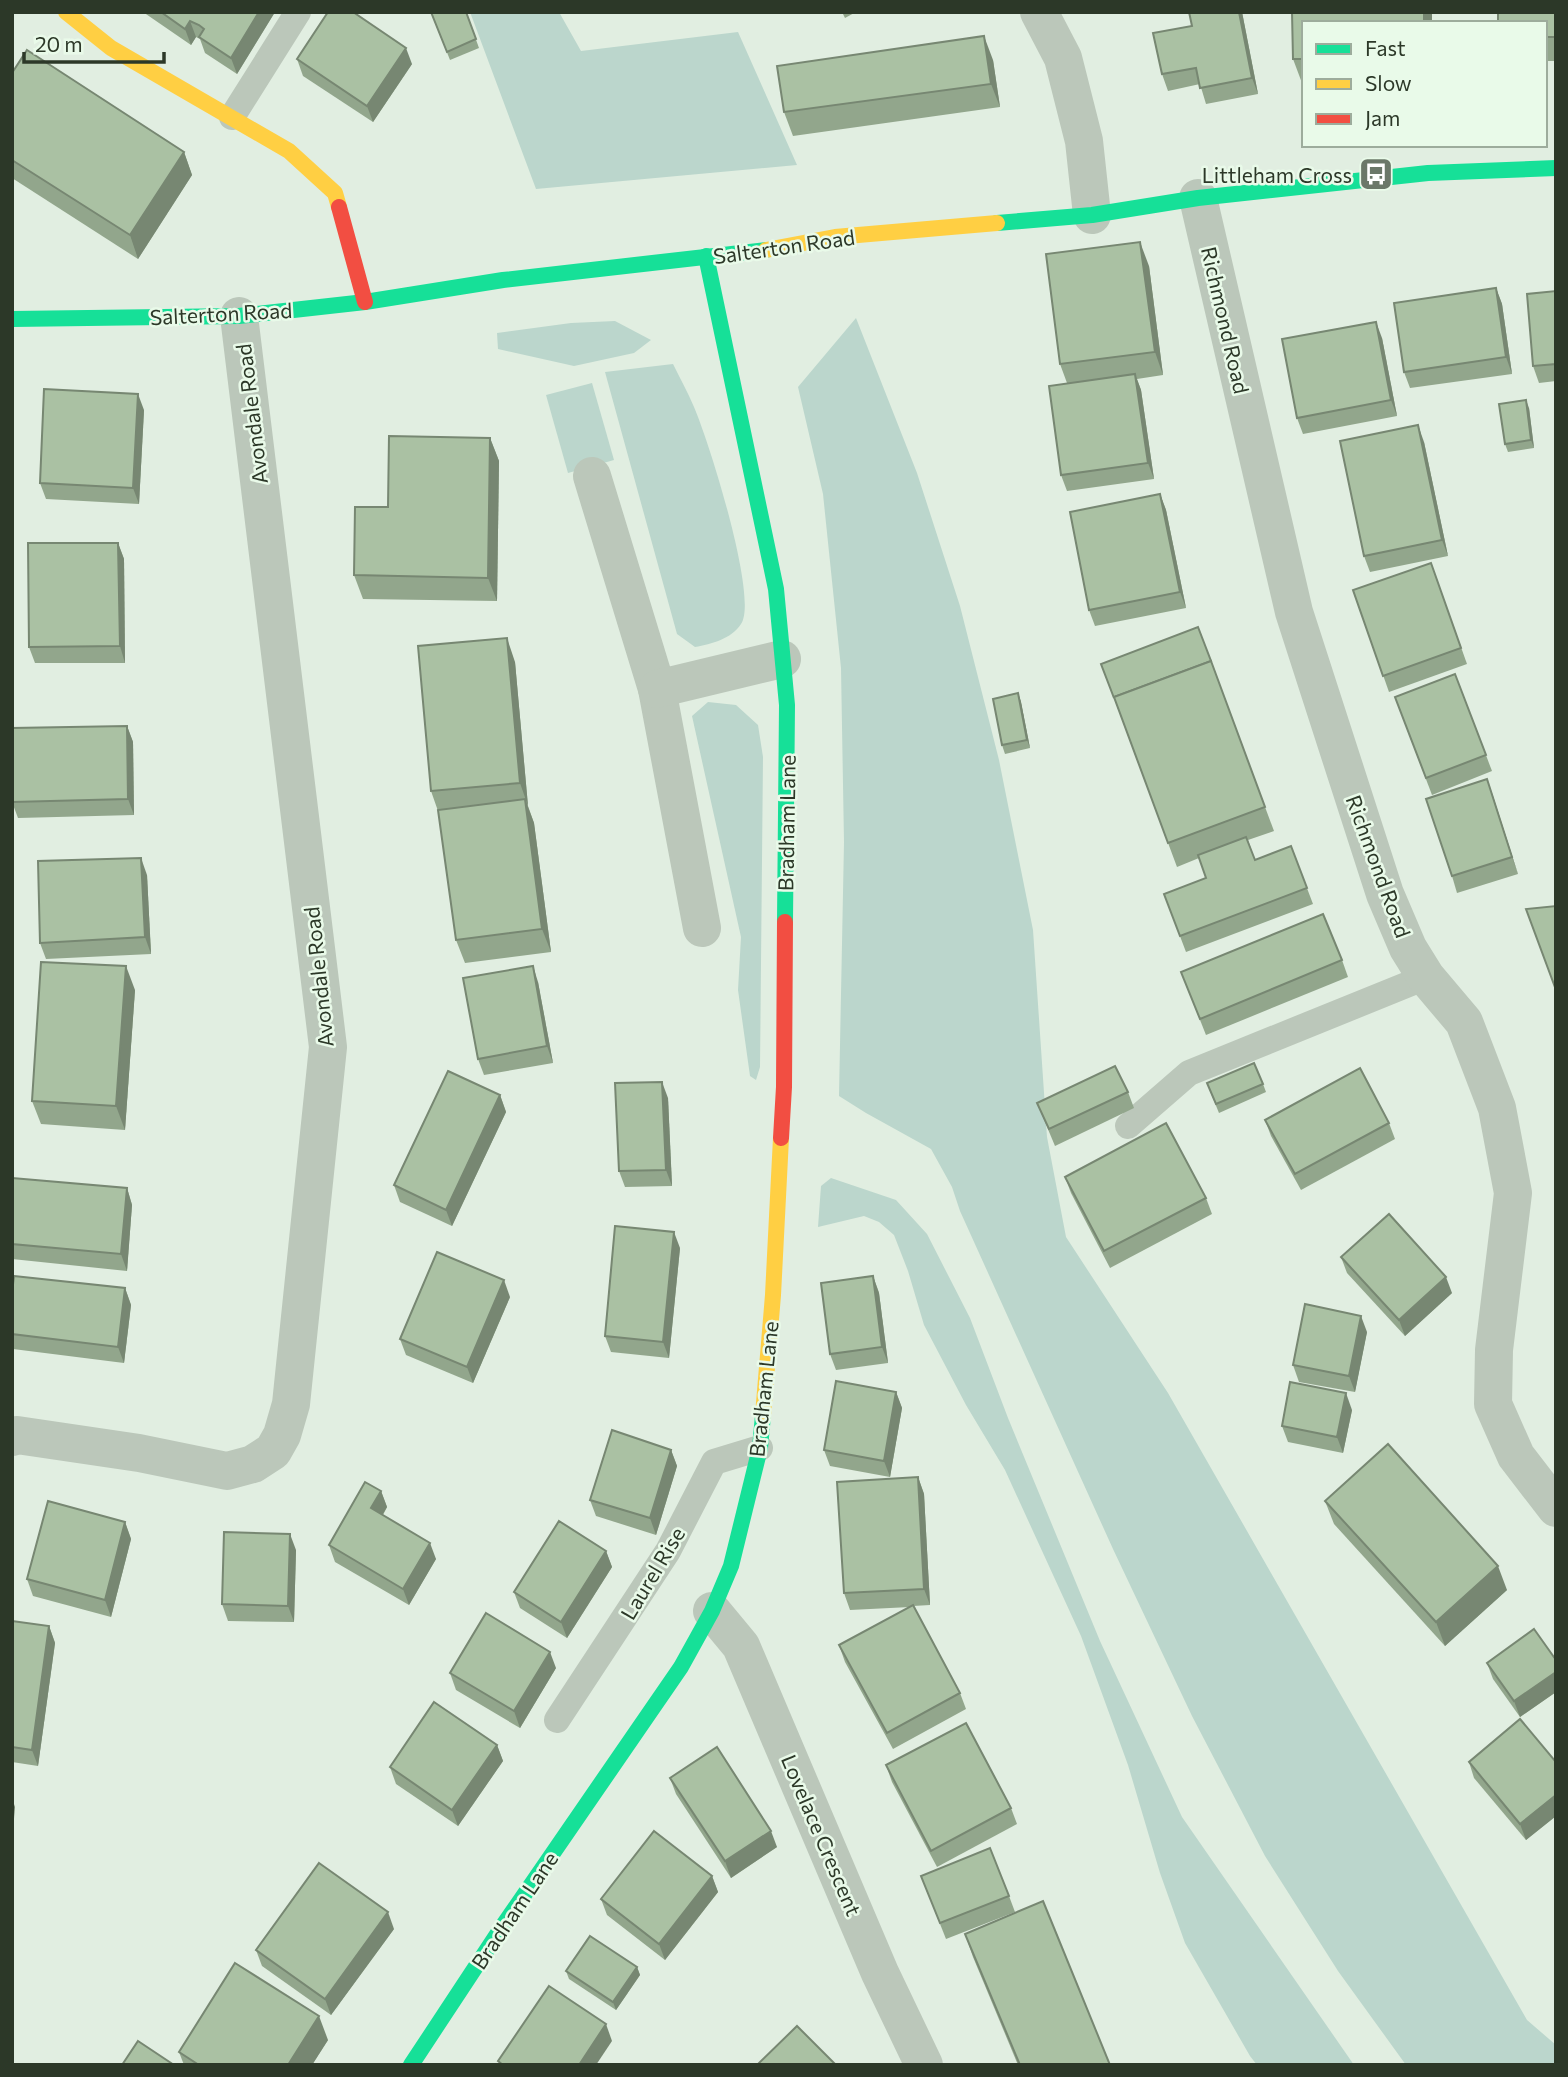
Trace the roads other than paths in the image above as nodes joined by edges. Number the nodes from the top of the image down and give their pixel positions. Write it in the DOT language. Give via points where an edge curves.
graph roads {
  1 [pos="66,12"];
  2 [pos="298,12"];
  3 [pos="1039,12"];
  4 [pos="232,117"];
  5 [pos="1556,168"];
  6 [pos="1198,198"];
  7 [pos="1092,215"];
  8 [pos="706,256"];
  9 [pos="365,302"];
  10 [pos="239,316"];
  11 [pos="12,319"];
  12 [pos="592,476"];
  13 [pos="782,659"];
  14 [pos="657,690"];
  15 [pos="702,928"];
  16 [pos="1426,977"];
  17 [pos="1128,1126"];
  18 [pos="12,1437"];
  19 [pos="760,1448"];
  20 [pos="1556,1508"];
  21 [pos="712,1611"];
  22 [pos="557,1720"];
  23 [pos="411,2065"];
  24 [pos="925,2065"];
  1 -- 4 [label="street" via="111,48"];
  2 -- 4 [label="lane"];
  3 -- 7 [label="street" via="1063,58 1084,141"];
  4 -- 9 [label="street" via="289,151 335,193"];
  5 -- 6 [label="street, Salterton Road" via="1428,173"];
  6 -- 7 [label="street, Salterton Road"];
  6 -- 16 [label="street, Richmond Road" via="1294,612 1385,894"];
  7 -- 8 [label="street, Salterton Road" via="835,237"];
  8 -- 9 [label="street, Salterton Road"];
  8 -- 13 [label="street, Bradham Lane" via="776,589"];
  9 -- 10 [label="street, Salterton Road"];
  10 -- 11 [label="street, Salterton Road"];
  10 -- 18 [label="street, Avondale Road" via="328,1046 291,1404 272,1451 253,1464 228,1471 139,1453"];
  12 -- 14 [label="street"];
  13 -- 14 [label="street"];
  13 -- 19 [label="street, Bradham Lane" via="788,705 784,1087"];
  14 -- 15 [label="street"];
  16 -- 17 [label="lane" via="1189,1073"];
  16 -- 20 [label="street, Richmond Road" via="1464,1022 1497,1108 1513,1193 1494,1350 1493,1404 1516,1456"];
  19 -- 21 [label="street, Bradham Lane" via="731,1566"];
  19 -- 22 [label="lane, Laurel Rise" via="714,1462 668,1551"];
  21 -- 23 [label="street, Bradham Lane" via="681,1667"];
  21 -- 24 [label="street, Lovelace Crescent" via="741,1646 880,1973"];
}
